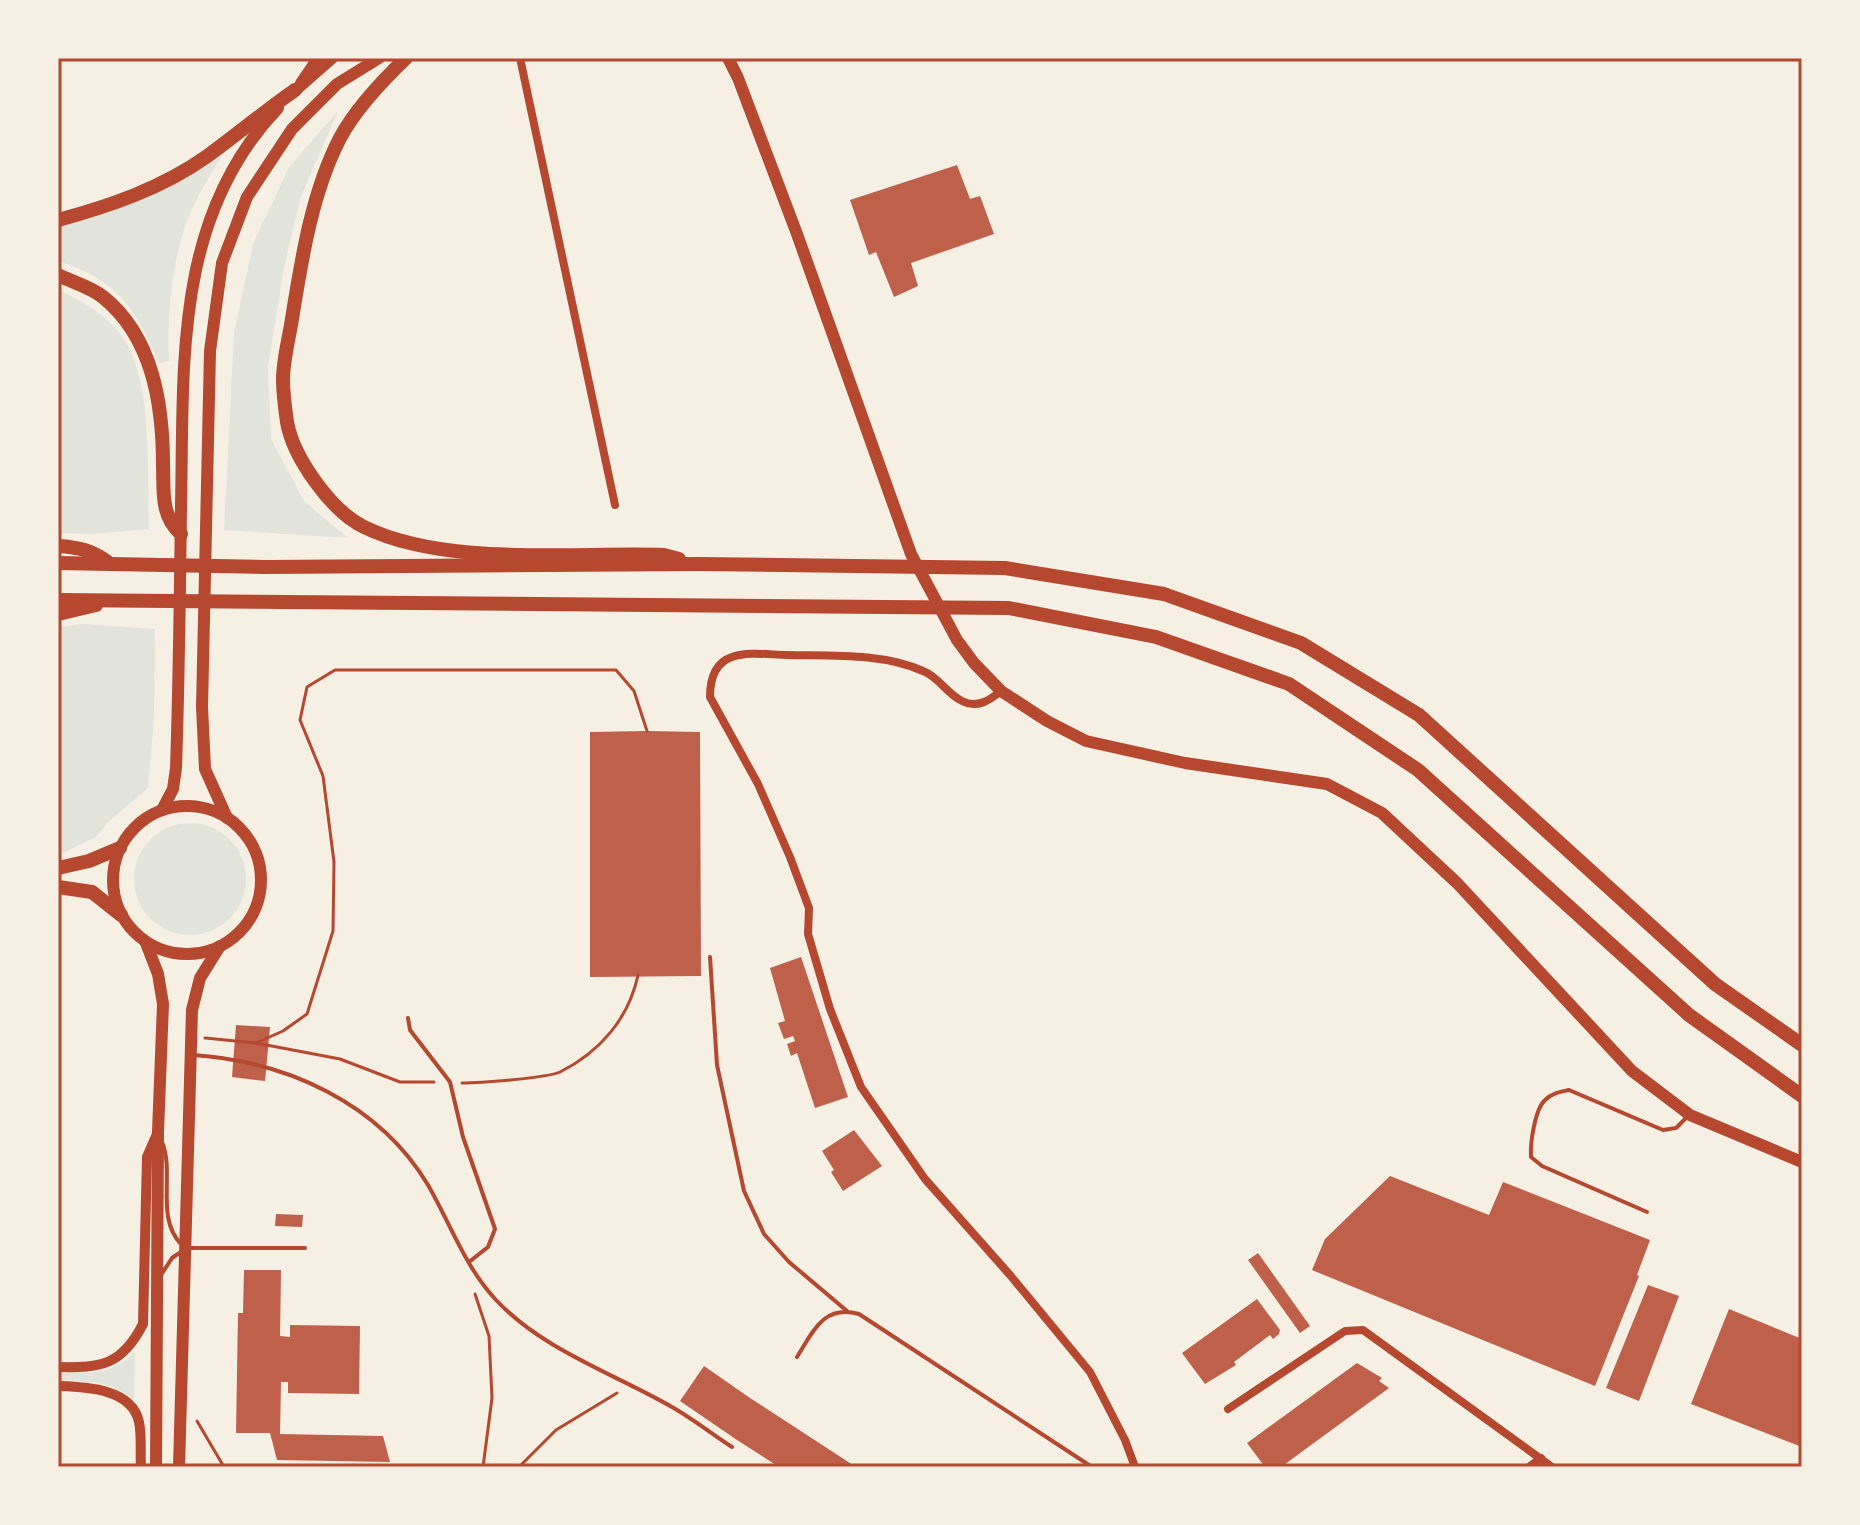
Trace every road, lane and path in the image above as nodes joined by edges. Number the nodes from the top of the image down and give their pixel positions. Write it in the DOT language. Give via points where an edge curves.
graph roads {
  1 [pos="317,58"];
  2 [pos="332,58"];
  3 [pos="379,58"];
  4 [pos="406,58"];
  5 [pos="520,58"];
  6 [pos="728,58"];
  7 [pos="295,90"];
  8 [pos="58,220"];
  9 [pos="58,275"];
  10 [pos="615,505"];
  11 [pos="181,534"];
  12 [pos="58,546"];
  13 [pos="58,563"];
  14 [pos="110,564"];
  15 [pos="699,564"];
  16 [pos="58,600"];
  17 [pos="108,601"];
  18 [pos="58,614"];
  19 [pos="1001,691"];
  20 [pos="647,731"];
  21 [pos="162,810"];
  22 [pos="227,818"];
  23 [pos="120,848"];
  24 [pos="58,868"];
  25 [pos="58,887"];
  26 [pos="121,915"];
  27 [pos="146,943"];
  28 [pos="220,946"];
  29 [pos="710,957"];
  30 [pos="638,975"];
  31 [pos="408,1018"];
  32 [pos="202,1038"];
  33 [pos="256,1043"];
  34 [pos="1802,1045"];
  35 [pos="191,1055"];
  36 [pos="450,1082"];
  37 [pos="1802,1096"];
  38 [pos="1690,1115"];
  39 [pos="158,1132"];
  40 [pos="1802,1162"];
  41 [pos="1647,1212"];
  42 [pos="186,1248"];
  43 [pos="305,1248"];
  44 [pos="469,1262"];
  45 [pos="158,1279"];
  46 [pos="472,1283"];
  47 [pos="847,1311"];
  48 [pos="797,1357"];
  49 [pos="58,1367"];
  50 [pos="630,1385"];
  51 [pos="58,1386"];
  52 [pos="180,1394"];
  53 [pos="1228,1409"];
  54 [pos="732,1447"];
  55 [pos="1541,1458"];
  56 [pos="141,1467"];
  57 [pos="156,1467"];
  58 [pos="179,1467"];
  59 [pos="224,1467"];
  60 [pos="483,1467"];
  61 [pos="519,1467"];
  62 [pos="1092,1467"];
  63 [pos="1135,1467"];
  64 [pos="1529,1467"];
  65 [pos="1552,1467"];
  1 -- 7 [label="street"];
  2 -- 7 [label="main road"];
  3 -- 22 [label="main road" via="337,84 292,129 247,197 222,263 210,351 202,707 205,769"];
  4 -- 15 [label="highway" via="341,136 318,193 283,377 288,425 303,463 324,494 362,526 426,548 664,555"];
  5 -- 10 [label="street"];
  6 -- 19 [label="main road" via="911,554 957,640"];
  7 -- 8 [label="highway" via="204,158 152,187"];
  7 -- 11 [label="main road" via="244,152 200,246 190,293 183,389"];
  9 -- 11 [label="highway" via="101,295 133,328 152,370 162,425 164,507"];
  11 -- 21 [label="main road" via="176,768"];
  12 -- 14 [label="highway" via="78,547"];
  13 -- 14 [label="highway"];
  14 -- 15 [label="highway"];
  15 -- 34 [label="highway" via="1005,568 1164,594 1301,643 1419,715 1715,984"];
  16 -- 17 [label="highway"];
  17 -- 18 [label="highway"];
  17 -- 37 [label="highway" via="1009,608 1156,637 1289,684 1418,770 1689,1015"];
  19 -- 38 [label="main road" via="1086,741 1185,763 1327,784 1382,813 1457,883 1632,1071"];
  19 -- 63 [label="street" via="975,704 962,701 926,672 884,659 756,654 731,657 715,669 710,682 710,697 758,784 790,857 809,908 808,934 830,1009 861,1087 925,1179 1090,1372"];
  20 -- 33 [label="path" via="634,691 616,670 335,670 307,687 300,720 323,776 334,862 333,931 307,1014"];
  21 -- 22 [label="main road" via="195,806"];
  21 -- 23 [label="main road" via="141,821"];
  22 -- 28 [label="main road" via="251,842 261,884 246,924"];
  23 -- 24 [label="highway"];
  23 -- 26 [label="main road" via="113,888"];
  25 -- 26 [label="highway" via="92,892"];
  26 -- 27 [label="main road"];
  27 -- 28 [label="main road" via="189,954"];
  27 -- 39 [label="main road" via="163,1004"];
  28 -- 35 [label="main road" via="200,978 192,1010"];
  29 -- 47 [label="lane" via="717,1065 744,1191 764,1234"];
  30 -- 36 [label="path" via="623,1018 598,1046 558,1073"];
  31 -- 36 [label="lane" via="410,1030"];
  32 -- 33 [label="path"];
  33 -- 36 [label="path" via="340,1059 400,1082"];
  35 -- 42 [label="main road"];
  35 -- 44 [label="lane" via="236,1059 284,1073 319,1086 362,1112 401,1146"];
  36 -- 44 [label="lane" via="495,1229 488,1247"];
  38 -- 40 [label="main road"];
  38 -- 41 [label="lane" via="1676,1128 1663,1130 1569,1090 1542,1102 1531,1157"];
  39 -- 42 [label="lane" via="167,1154 168,1215 173,1235"];
  39 -- 45 [label="main road"];
  39 -- 49 [label="street" via="147,1157 143,1324 133,1344 107,1364"];
  42 -- 43 [label="lane"];
  42 -- 45 [label="lane"];
  42 -- 52 [label="main road"];
  44 -- 50 [label="lane" via="495,1299 538,1336"];
  45 -- 57 [label="main road"];
  46 -- 60 [label="path" via="489,1336 492,1398"];
  47 -- 48 [label="lane" via="821,1319"];
  47 -- 62 [label="lane" via="869,1319"];
  50 -- 54 [label="lane"];
  50 -- 61 [label="path" via="556,1430"];
  51 -- 56 [label="street" via="92,1387 132,1408 139,1420"];
  52 -- 58 [label="main road"];
  52 -- 59 [label="path"];
  53 -- 55 [label="street" via="1345,1331 1363,1330"];
  55 -- 64 [label="street"];
  55 -- 65 [label="street"];
}
